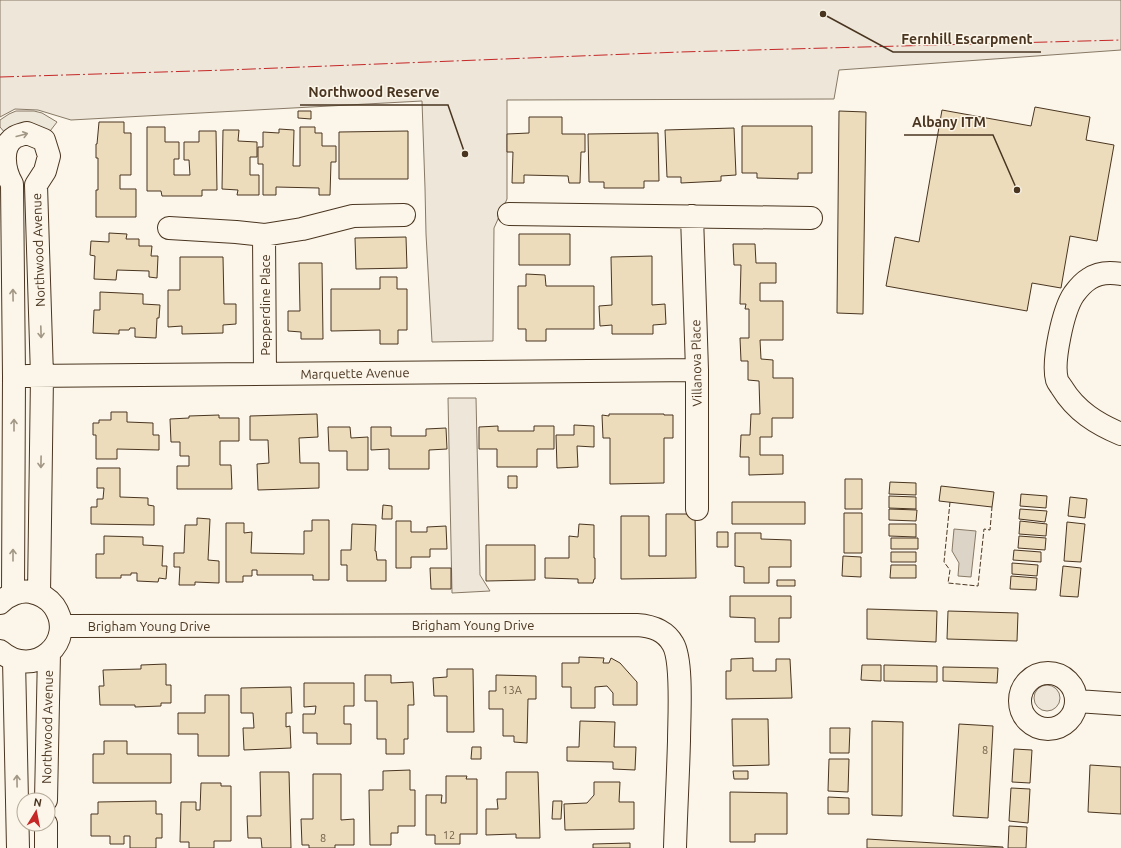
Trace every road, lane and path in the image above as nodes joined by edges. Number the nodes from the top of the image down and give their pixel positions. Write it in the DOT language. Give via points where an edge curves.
graph roads {
  1 [pos="509,214"];
  2 [pos="404,215"];
  3 [pos="692,216"];
  4 [pos="812,218"];
  5 [pos="169,228"];
  6 [pos="264,235"];
  7 [pos="1121,274"];
  8 [pos="697,370"];
  9 [pos="265,374"];
  10 [pos="14,376"];
  11 [pos="42,376"];
  12 [pos="1121,434"];
  13 [pos="697,509"];
  14 [pos="39,594"];
  15 [pos="6,599"];
  16 [pos="61,626"];
  17 [pos="48,654"];
  18 [pos="7,656"];
  19 [pos="1077,701"];
  20 [pos="1121,704"];
  21 [pos="46,792"];
  22 [pos="46,832"];
  23 [pos="18,848"];
  24 [pos="46,848"];
  25 [pos="676,848"];
  1 -- 3 [label="street"];
  2 -- 6 [label="street, Pepperdine Place" via="353,216 302,229"];
  3 -- 4 [label="street"];
  3 -- 8 [label="street, Villanova Place"];
  5 -- 6 [label="street, Pepperdine Place"];
  6 -- 9 [label="street, Pepperdine Place"];
  7 -- 12 [label="street" via="1107,272 1089,279 1074,294 1065,314 1056,353 1057,380 1067,397 1081,412"];
  8 -- 9 [label="street, Marquette Avenue"];
  8 -- 13 [label="street, Villanova Place"];
  9 -- 11 [label="street, Marquette Avenue"];
  10 -- 11 [label="street, Marquette Avenue"];
  10 -- 11 [label="street, Northwood Avenue, one-way" via="12,184 3,165 3,150 14,137 27,133 44,140 49,156 36,185"];
  15 -- 10 [label="street, Northwood Avenue, one-way"];
  11 -- 14 [label="street, Northwood Avenue, one-way"];
  14 -- 15 [label="street" via="26,592"];
  14 -- 16 [label="street" via="56,610"];
  16 -- 17 [label="street" via="60,636"];
  16 -- 25 [label="street, Brigham Young Drive" via="649,626 659,630 673,644 679,666"];
  17 -- 18 [label="street" via="36,661 28,662"];
  17 -- 21 [label="street, Northwood Avenue"];
  23 -- 18 [label="street, one-way"];
  19 -- 20 [label="street"];
  22 -- 24 [label="street"];
}
